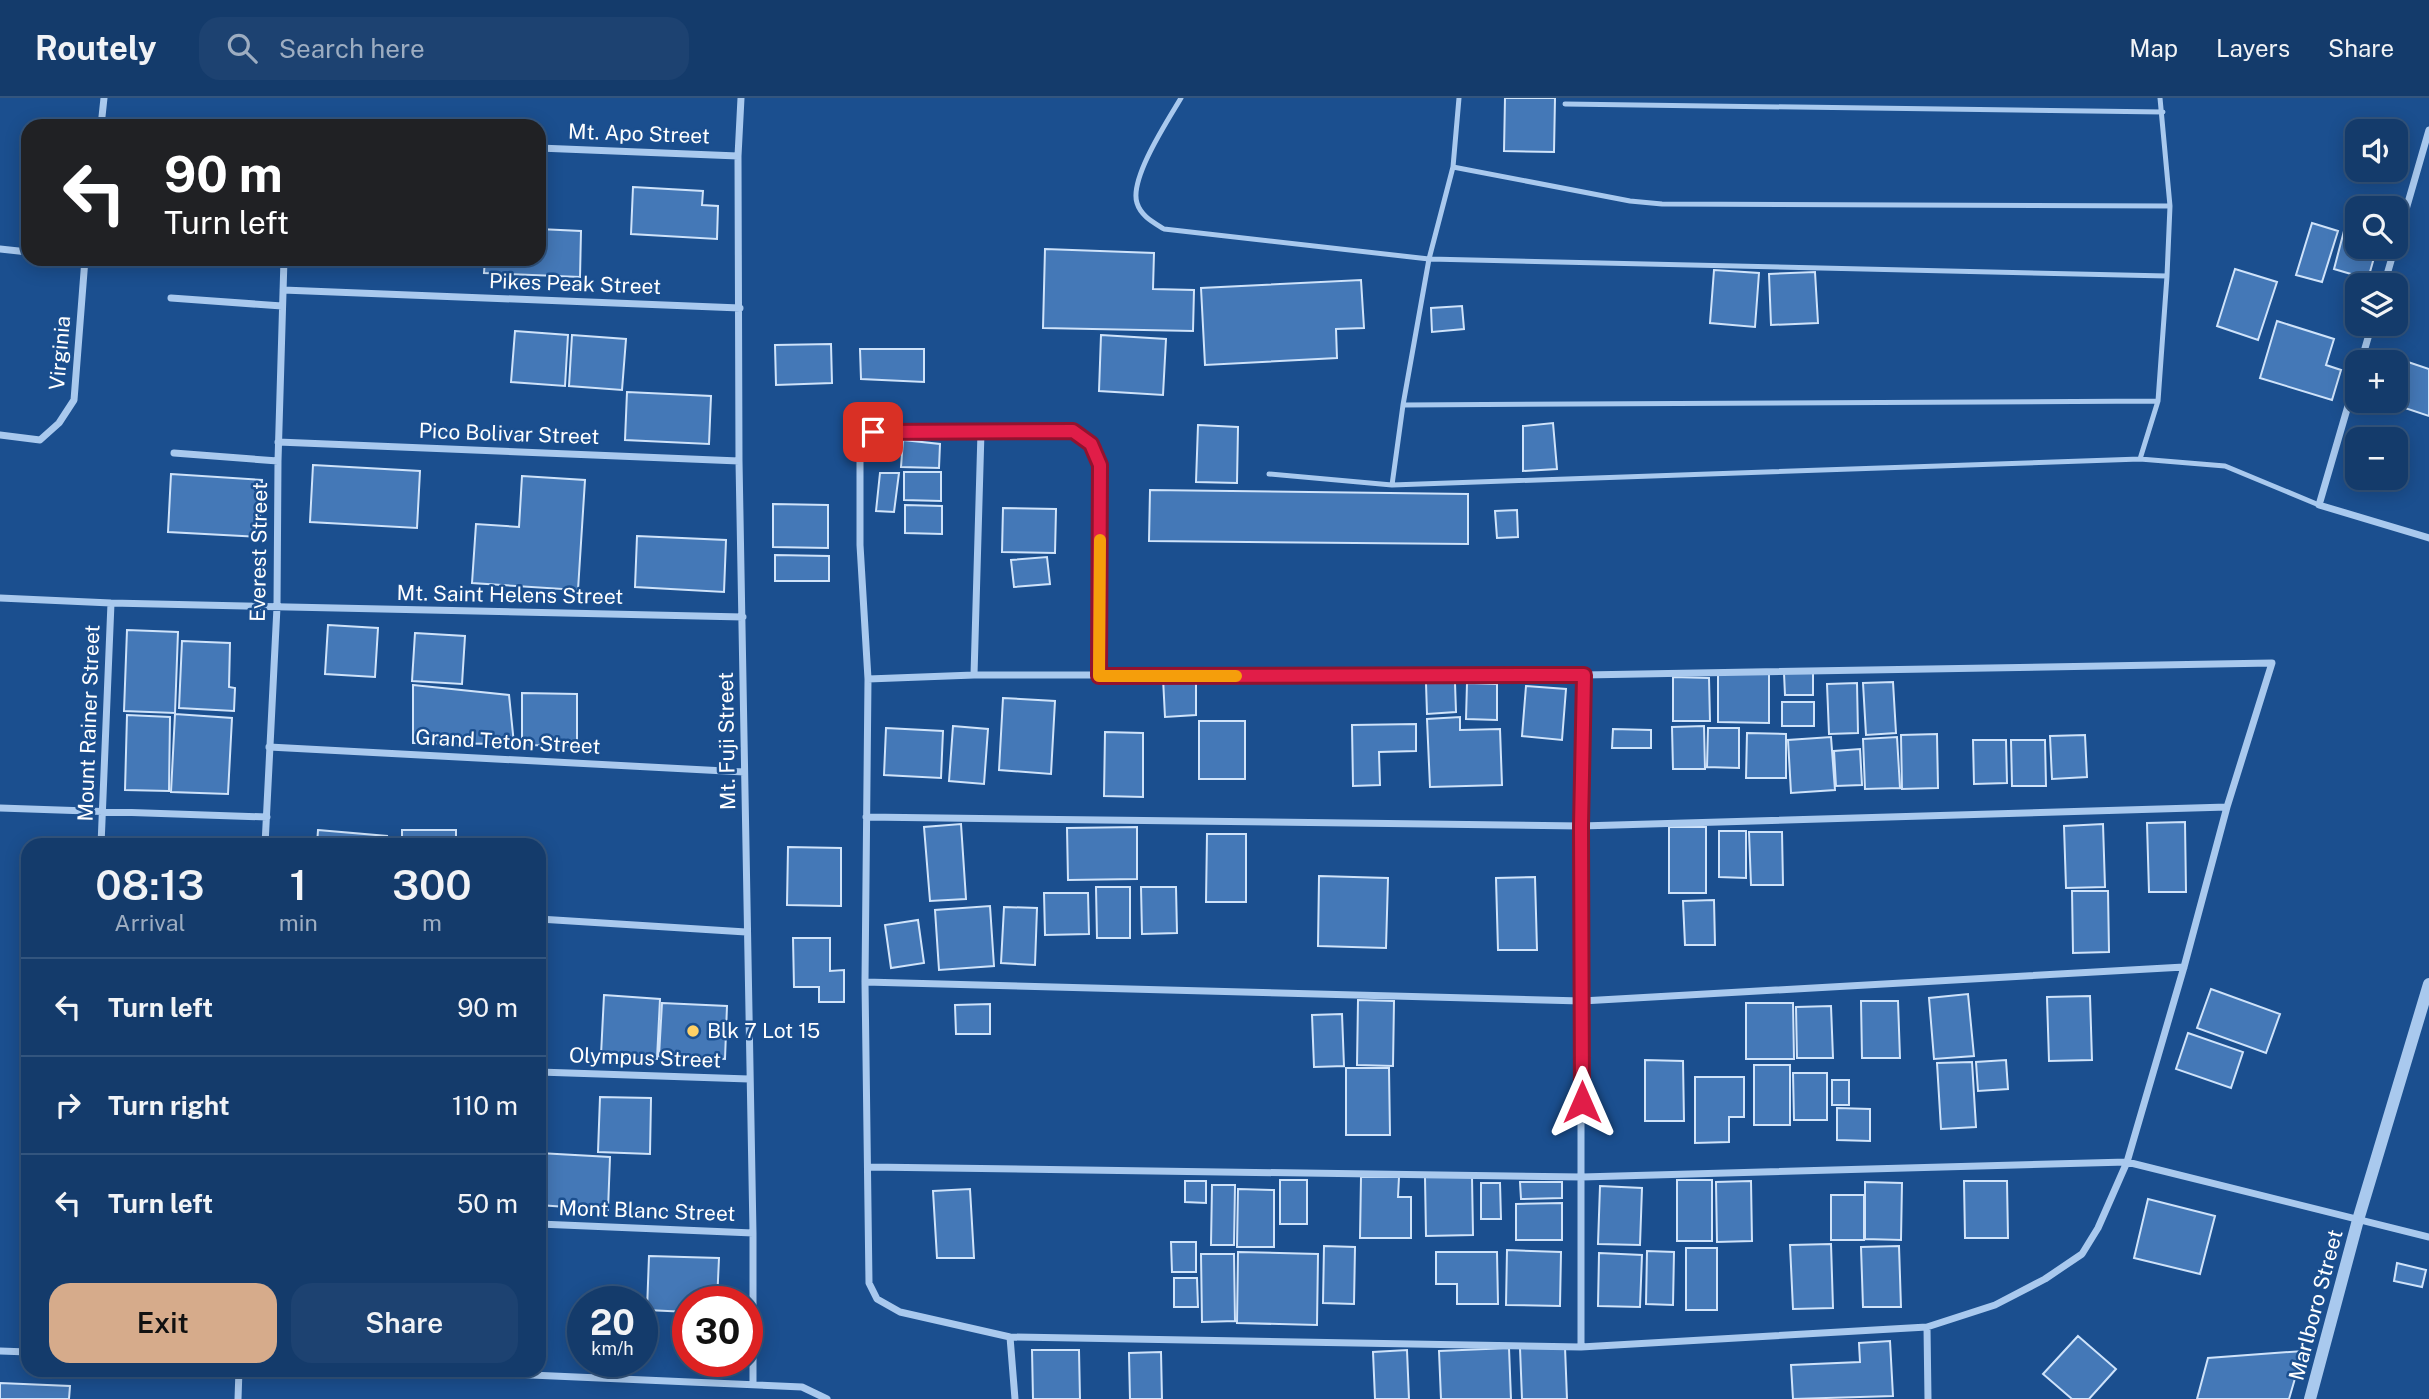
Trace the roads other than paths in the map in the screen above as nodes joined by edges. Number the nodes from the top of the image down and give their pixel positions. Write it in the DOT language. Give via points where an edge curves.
graph roads {
  1 [pos="104,98"];
  2 [pos="741,98"];
  3 [pos="1181,98"];
  4 [pos="1459,98"];
  5 [pos="2160,98"];
  6 [pos="1565,104"];
  7 [pos="2163,112"];
  8 [pos="102,119"];
  9 [pos="2429,130"];
  10 [pos="546,148"];
  11 [pos="738,156"];
  12 [pos="1453,167"];
  13 [pos="2408,201"];
  14 [pos="2169,206"];
  15 [pos="0,249"];
  16 [pos="21,251"];
  17 [pos="1429,259"];
  18 [pos="84,266"];
  19 [pos="284,266"];
  20 [pos="2167,276"];
  21 [pos="283,290"];
  22 [pos="171,298"];
  23 [pos="282,306"];
  24 [pos="740,308"];
  25 [pos="2158,401"];
  26 [pos="1403,405"];
  27 [pos="2346,413"];
  28 [pos="982,432"];
  29 [pos="0,435"];
  30 [pos="278,442"];
  31 [pos="174,453"];
  32 [pos="2140,459"];
  33 [pos="278,461"];
  34 [pos="739,461"];
  35 [pos="1269,474"];
  36 [pos="1392,485"];
  37 [pos="2319,505"];
  38 [pos="2429,538"];
  39 [pos="0,598"];
  40 [pos="111,603"];
  41 [pos="277,607"];
  42 [pos="743,618"];
  43 [pos="974,675"];
  44 [pos="1584,675"];
  45 [pos="1099,676"];
  46 [pos="868,679"];
  47 [pos="269,747"];
  48 [pos="744,772"];
  49 [pos="2227,807"];
  50 [pos="0,808"];
  51 [pos="103,812"];
  52 [pos="267,817"];
  53 [pos="866,817"];
  54 [pos="1581,826"];
  55 [pos="101,838"];
  56 [pos="266,838"];
  57 [pos="546,919"];
  58 [pos="746,932"];
  59 [pos="2184,967"];
  60 [pos="865,982"];
  61 [pos="2429,984"];
  62 [pos="1582,1001"];
  63 [pos="546,1072"];
  64 [pos="749,1079"];
  65 [pos="2127,1162"];
  66 [pos="869,1167"];
  67 [pos="1582,1177"];
  68 [pos="2358,1220"];
  69 [pos="546,1224"];
  70 [pos="753,1233"];
  71 [pos="2429,1237"];
  72 [pos="1927,1327"];
  73 [pos="1010,1337"];
  74 [pos="1581,1347"];
  75 [pos="0,1350"];
  76 [pos="21,1352"];
  77 [pos="546,1375"];
  78 [pos="239,1377"];
  79 [pos="753,1384"];
  80 [pos="238,1399"];
  81 [pos="828,1399"];
  82 [pos="1015,1399"];
  83 [pos="1928,1399"];
  84 [pos="2310,1399"];
  1 -- 8 [label="street"];
  2 -- 11 [label="street, Mt. Fuji Street"];
  3 -- 17 [label="lane" via="1153,145 1138,183 1136,201 1144,216 1164,229"];
  4 -- 12 [label="lane"];
  5 -- 7 [label="lane"];
  6 -- 7 [label="lane"];
  7 -- 14 [label="lane"];
  9 -- 13 [label="street"];
  10 -- 11 [label="street, Mt. Apo Street"];
  11 -- 24 [label="street, Mt. Fuji Street"];
  12 -- 14 [label="lane" via="1662,204"];
  12 -- 17 [label="lane"];
  14 -- 20 [label="lane"];
  15 -- 16 [label="street"];
  17 -- 20 [label="lane"];
  17 -- 26 [label="lane"];
  18 -- 29 [label="street, Virginia" via="74,400 40,440"];
  19 -- 21 [label="street, Everest Street"];
  20 -- 25 [label="lane"];
  21 -- 23 [label="street, Everest Street"];
  21 -- 24 [label="street, Pikes Peak Street"];
  22 -- 23 [label="street"];
  23 -- 30 [label="street, Everest Street"];
  24 -- 34 [label="street, Mt. Fuji Street"];
  25 -- 26 [label="lane"];
  25 -- 32 [label="lane"];
  26 -- 36 [label="lane"];
  27 -- 37 [label="street"];
  28 -- 43 [label="street"];
  28 -- 45 [label="street" via="1073,431 1094,451 1100,465"];
  28 -- 46 [label="street" via="873,432 860,445"];
  30 -- 33 [label="street, Everest Street"];
  30 -- 34 [label="street, Pico Bolivar Street"];
  31 -- 33 [label="street"];
  32 -- 36 [label="lane"];
  32 -- 37 [label="lane" via="2225,466"];
  33 -- 41 [label="street, Everest Street"];
  34 -- 42 [label="street, Mt. Fuji Street"];
  35 -- 36 [label="lane"];
  37 -- 38 [label="street"];
  39 -- 40 [label="street, Mt. Saint Helens Street"];
  40 -- 41 [label="street, Mt. Saint Helens Street"];
  40 -- 51 [label="street, Mount Rainer Street"];
  41 -- 42 [label="street, Mt. Saint Helens Street"];
  41 -- 47 [label="street, Everest Street"];
  42 -- 48 [label="street, Mt. Fuji Street"];
  43 -- 45 [label="street"];
  43 -- 46 [label="street"];
  44 -- 45 [label="street"];
  44 -- 49 [label="street" via="2272,663"];
  44 -- 54 [label="street"];
  46 -- 53 [label="street"];
  47 -- 48 [label="street, Grand Teton Street"];
  47 -- 52 [label="street, Everest Street"];
  48 -- 58 [label="street, Mt. Fuji Street"];
  49 -- 54 [label="street"];
  49 -- 59 [label="street"];
  50 -- 51 [label="street"];
  51 -- 52 [label="street"];
  51 -- 55 [label="street, Mount Rainer Street"];
  52 -- 56 [label="street, Everest Street"];
  53 -- 54 [label="street"];
  53 -- 60 [label="street"];
  54 -- 62 [label="street"];
  57 -- 58 [label="street"];
  58 -- 64 [label="street, Mt. Fuji Street"];
  59 -- 62 [label="street"];
  59 -- 65 [label="street"];
  60 -- 62 [label="street"];
  60 -- 66 [label="street"];
  61 -- 68 [label="street, Marlboro Street"];
  62 -- 67 [label="street"];
  63 -- 64 [label="street, Olympus Street"];
  64 -- 70 [label="street, Mt. Fuji Street"];
  65 -- 67 [label="street"];
  65 -- 68 [label="street"];
  65 -- 72 [label="street" via="2082,1254 1995,1306"];
  66 -- 67 [label="street"];
  66 -- 73 [label="street" via="869,1283 877,1299 900,1312"];
  67 -- 74 [label="street"];
  68 -- 71 [label="street"];
  68 -- 84 [label="street, Marlboro Street"];
  69 -- 70 [label="street, Mont Blanc Street"];
  70 -- 79 [label="street, Mt. Fuji Street"];
  72 -- 74 [label="street"];
  72 -- 83 [label="street"];
  73 -- 74 [label="street"];
  73 -- 82 [label="street"];
  75 -- 76 [label="street"];
  77 -- 79 [label="street"];
  78 -- 80 [label="street"];
  79 -- 81 [label="street" via="802,1387"];
}
